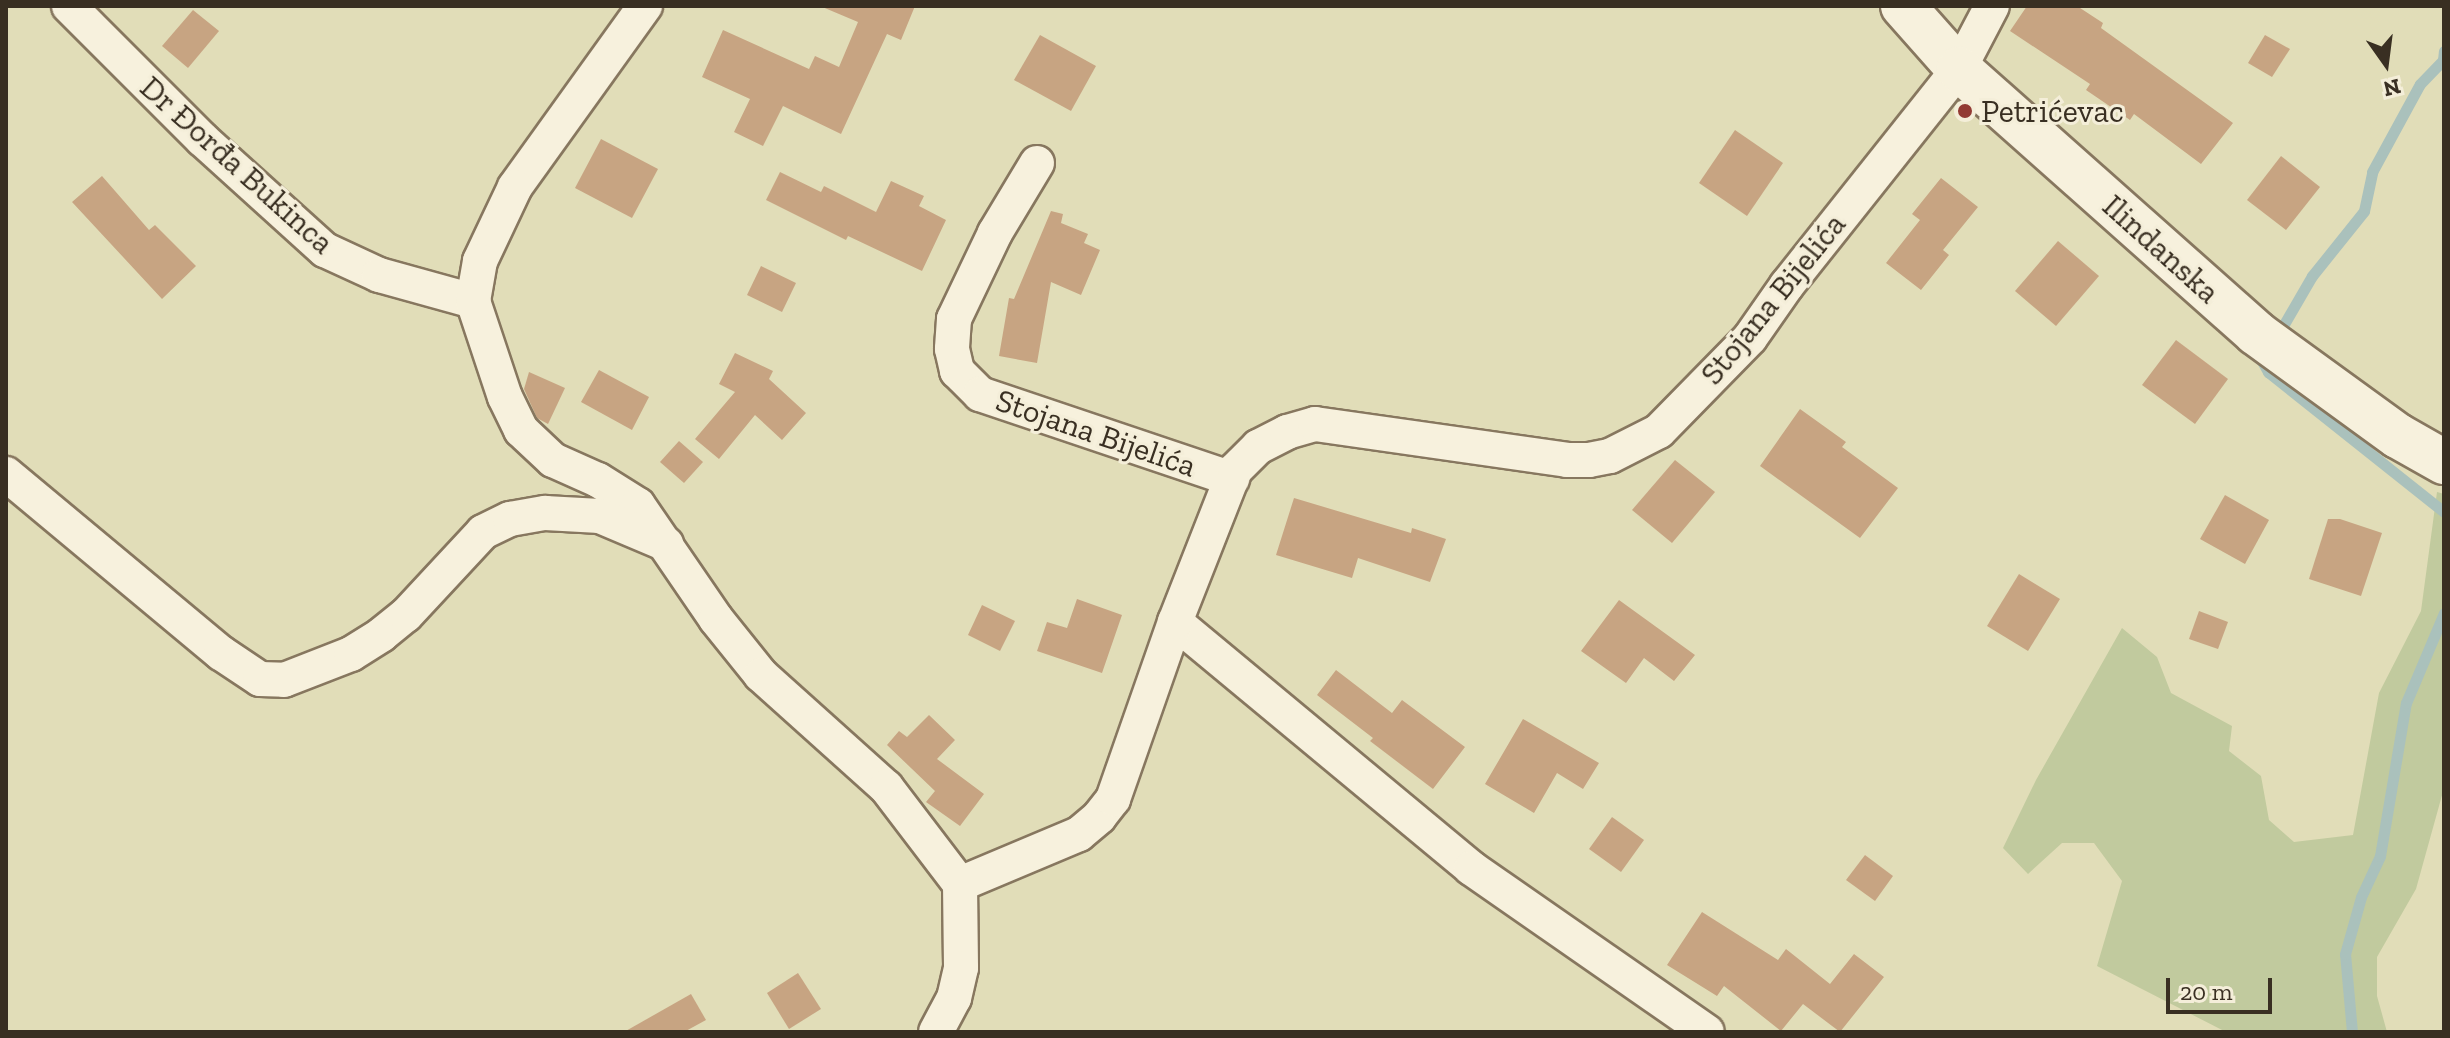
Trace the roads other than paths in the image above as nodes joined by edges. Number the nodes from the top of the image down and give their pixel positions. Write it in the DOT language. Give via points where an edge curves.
graph roads {
  1 [pos="69,6"];
  2 [pos="645,6"];
  3 [pos="1903,6"];
  4 [pos="1992,6"];
  5 [pos="1959,69"];
  6 [pos="1037,163"];
  7 [pos="473,301"];
  8 [pos="2444,462"];
  9 [pos="6,474"];
  10 [pos="1232,479"];
  11 [pos="666,544"];
  12 [pos="1175,622"];
  13 [pos="960,884"];
  14 [pos="936,1032"];
  15 [pos="1707,1032"];
  1 -- 7 [label="street, Dr Đorđa Bukinca" via="202,139 325,250 379,275"];
  2 -- 7 [label="street" via="515,187 480,261"];
  3 -- 5 [label="street, Ilindanska"];
  4 -- 5 [label="street, Stojana Bijelića"];
  5 -- 8 [label="street, Ilindanska" via="2256,333 2398,436"];
  5 -- 10 [label="street, Stojana Bijelića" via="1750,338 1659,431 1610,456 1567,460 1315,424 1258,447"];
  6 -- 10 [label="street, Stojana Bijelića" via="995,233 954,319 957,371 980,394"];
  7 -- 11 [label="street" via="521,430 553,460 638,505"];
  9 -- 11 [label="street" via="221,653 260,679 284,680 351,654 381,635 483,532 510,519 545,513 600,516"];
  10 -- 12 [label="street, Stojana Bijelića"];
  11 -- 13 [label="street" via="761,675 886,787"];
  12 -- 13 [label="street, Stojana Bijelića" via="1113,799 1099,817 1079,834"];
  12 -- 15 [label="street" via="1471,868"];
  13 -- 14 [label="street" via="961,968 954,998"];
}
